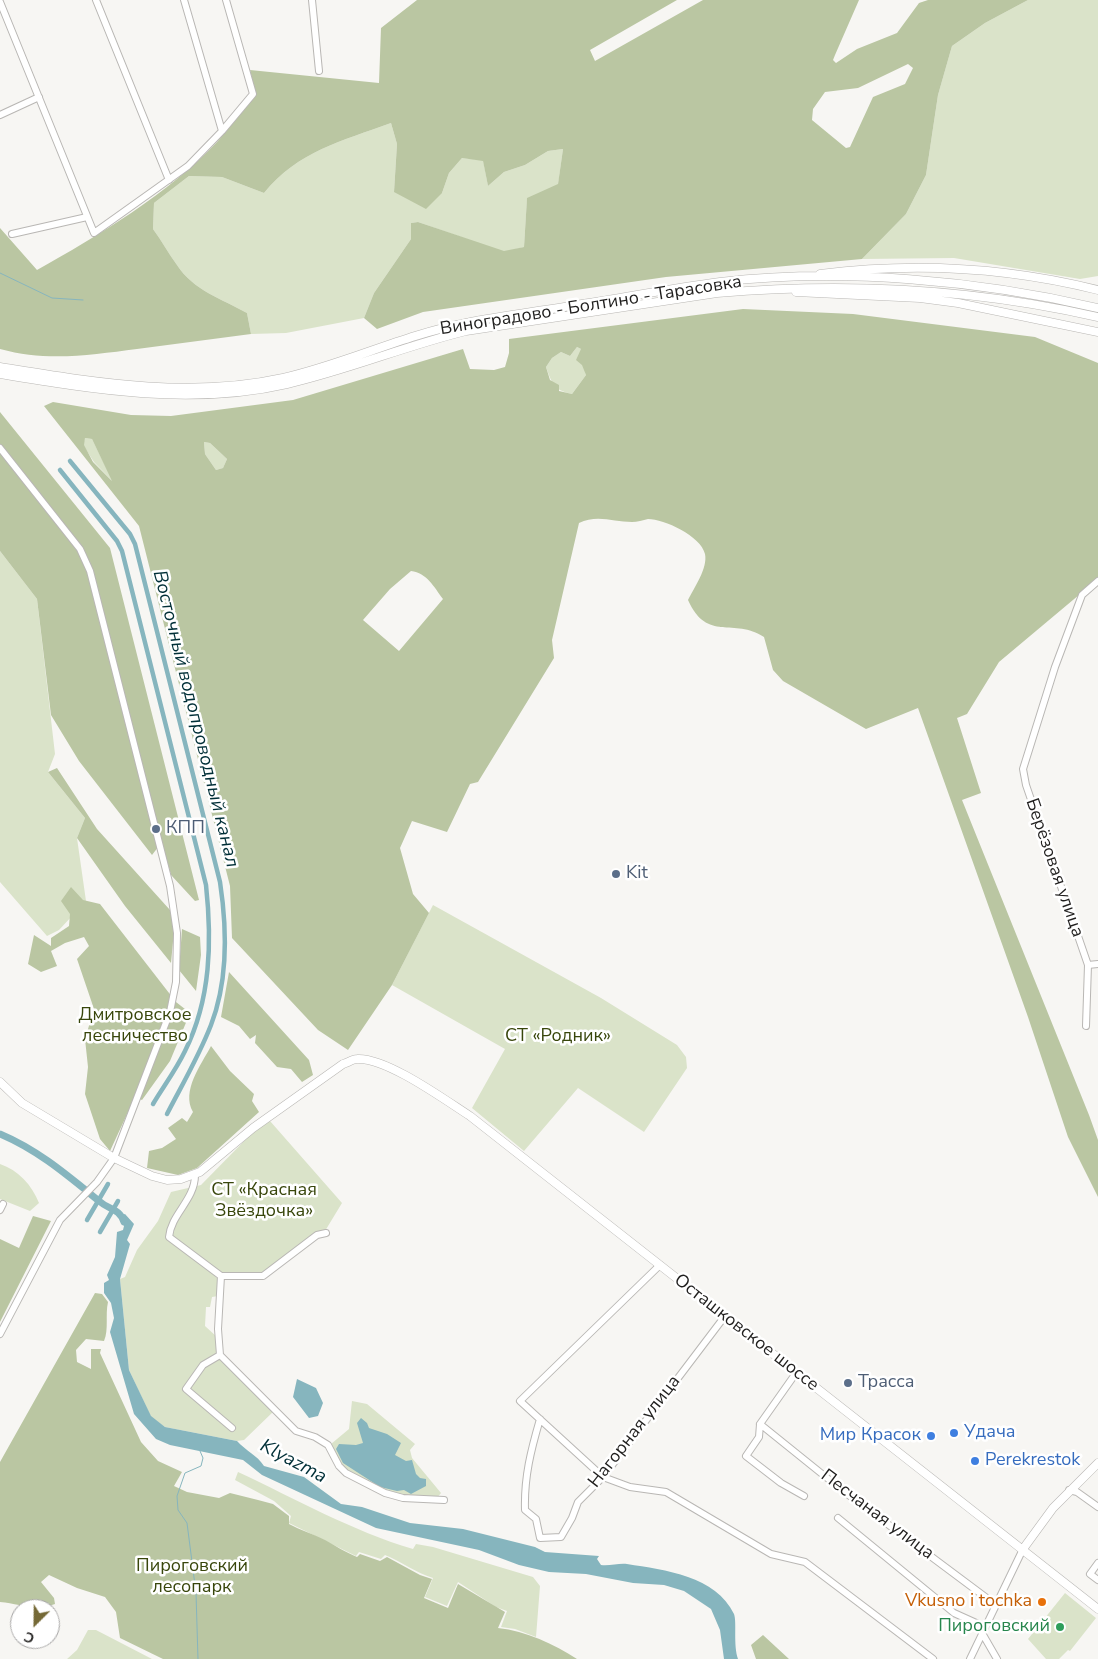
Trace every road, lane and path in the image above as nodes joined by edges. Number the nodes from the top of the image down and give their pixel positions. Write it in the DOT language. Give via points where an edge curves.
graph roads {
  1 [pos="96,0"];
  2 [pos="184,0"];
  3 [pos="226,0"];
  4 [pos="312,0"];
  5 [pos="0,2"];
  6 [pos="319,72"];
  7 [pos="39,97"];
  8 [pos="0,115"];
  9 [pos="222,131"];
  10 [pos="169,180"];
  11 [pos="87,217"];
  12 [pos="12,234"];
  13 [pos="780,278"];
  14 [pos="1058,280"];
  15 [pos="1098,284"];
  16 [pos="749,290"];
  17 [pos="1098,290"];
  18 [pos="1098,308"];
  19 [pos="1098,317"];
  20 [pos="1098,332"];
  21 [pos="0,367"];
  22 [pos="0,374"];
  23 [pos="0,448"];
  24 [pos="1098,581"];
  25 [pos="1098,964"];
  26 [pos="1088,965"];
  27 [pos="1086,1026"];
  28 [pos="0,1082"];
  29 [pos="114,1158"];
  30 [pos="195,1175"];
  31 [pos="3,1204"];
  32 [pos="0,1210"];
  33 [pos="326,1233"];
  34 [pos="660,1265"];
  35 [pos="221,1276"];
  36 [pos="725,1316"];
  37 [pos="0,1334"];
  38 [pos="220,1355"];
  39 [pos="796,1372"];
  40 [pos="540,1419"];
  41 [pos="760,1424"];
  42 [pos="232,1428"];
  43 [pos="1098,1463"];
  44 [pos="603,1477"];
  45 [pos="1074,1489"];
  46 [pos="804,1496"];
  47 [pos="444,1500"];
  48 [pos="1098,1507"];
  49 [pos="838,1518"];
  50 [pos="1023,1550"];
  51 [pos="1098,1563"];
  52 [pos="1098,1580"];
  53 [pos="996,1604"];
  54 [pos="1098,1609"];
  55 [pos="984,1630"];
  56 [pos="933,1659"];
  57 [pos="970,1659"];
  58 [pos="997,1659"];
  1 -- 10 [label="street"];
  2 -- 9 [label="street"];
  3 -- 9 [label="street" via="253,94"];
  4 -- 6 [label="street"];
  5 -- 7 [label="street"];
  7 -- 8 [label="street"];
  7 -- 11 [label="street"];
  9 -- 10 [label="street" via="188,166"];
  10 -- 11 [label="street" via="102,228 92,232"];
  11 -- 12 [label="street"];
  13 -- 14 [label="main road" via="852,270 946,267"];
  13 -- 18 [label="main road, Виноградово - Болтино - Тарасовка" via="870,278 943,283 1010,291"];
  13 -- 21 [label="main road, Виноградово - Болтино - Тарасовка" via="721,282 464,323 283,378 228,386 124,386"];
  14 -- 15 [label="main road"];
  14 -- 17 [label="main road"];
  16 -- 19 [label="main road, Виноградово - Болтино - Тарасовка" via="829,287 941,291"];
  16 -- 20 [label="main road" via="930,300 1012,313"];
  16 -- 22 [label="main road, Виноградово - Болтино - Тарасовка" via="466,331 286,385 232,393 184,396 123,393"];
  23 -- 29 [label="street" via="80,549 90,571 174,909 176,982 170,1012"];
  24 -- 26 [label="street, Берёзовая улица" via="1082,595 1023,769"];
  25 -- 26 [label="street"];
  26 -- 27 [label="street, Берёзовая улица"];
  28 -- 29 [label="main road" via="22,1102"];
  29 -- 30 [label="main road" via="167,1180"];
  29 -- 37 [label="street" via="97,1182 60,1220"];
  30 -- 34 [label="main road, Осташковское шоссе" via="253,1128 343,1064 356,1058 374,1061 402,1074 470,1116"];
  30 -- 35 [label="street" via="193,1190 170,1227 169,1237"];
  31 -- 32 [label="street"];
  33 -- 35 [label="street" via="312,1238 263,1276"];
  34 -- 36 [label="main road, Осташковское шоссе"];
  34 -- 40 [label="street" via="520,1401"];
  35 -- 38 [label="street"];
  36 -- 39 [label="main road, Осташковское шоссе"];
  36 -- 44 [label="street, Нагорная улица"];
  38 -- 42 [label="street" via="203,1365 186,1389"];
  38 -- 47 [label="street" via="296,1431 328,1445 346,1473 394,1495"];
  39 -- 41 [label="street"];
  39 -- 50 [label="main road, Осташковское шоссе"];
  40 -- 44 [label="street"];
  40 -- 44 [label="street, Нагорная улица" via="526,1471 524,1510 536,1519 539,1536 561,1537 578,1502"];
  41 -- 46 [label="street" via="759,1437 746,1456"];
  41 -- 53 [label="street, Песчаная улица" via="842,1490"];
  43 -- 45 [label="main road"];
  44 -- 56 [label="street" via="630,1487 666,1492 771,1554 805,1562"];
  45 -- 48 [label="street"];
  45 -- 50 [label="main road" via="1044,1518"];
  49 -- 55 [label="street" via="954,1614"];
  50 -- 53 [label="street"];
  50 -- 54 [label="main road, Осташковское шоссе"];
  51 -- 52 [label="street" via="1090,1574"];
  53 -- 55 [label="street"];
  55 -- 57 [label="street"];
  55 -- 58 [label="street"];
}
